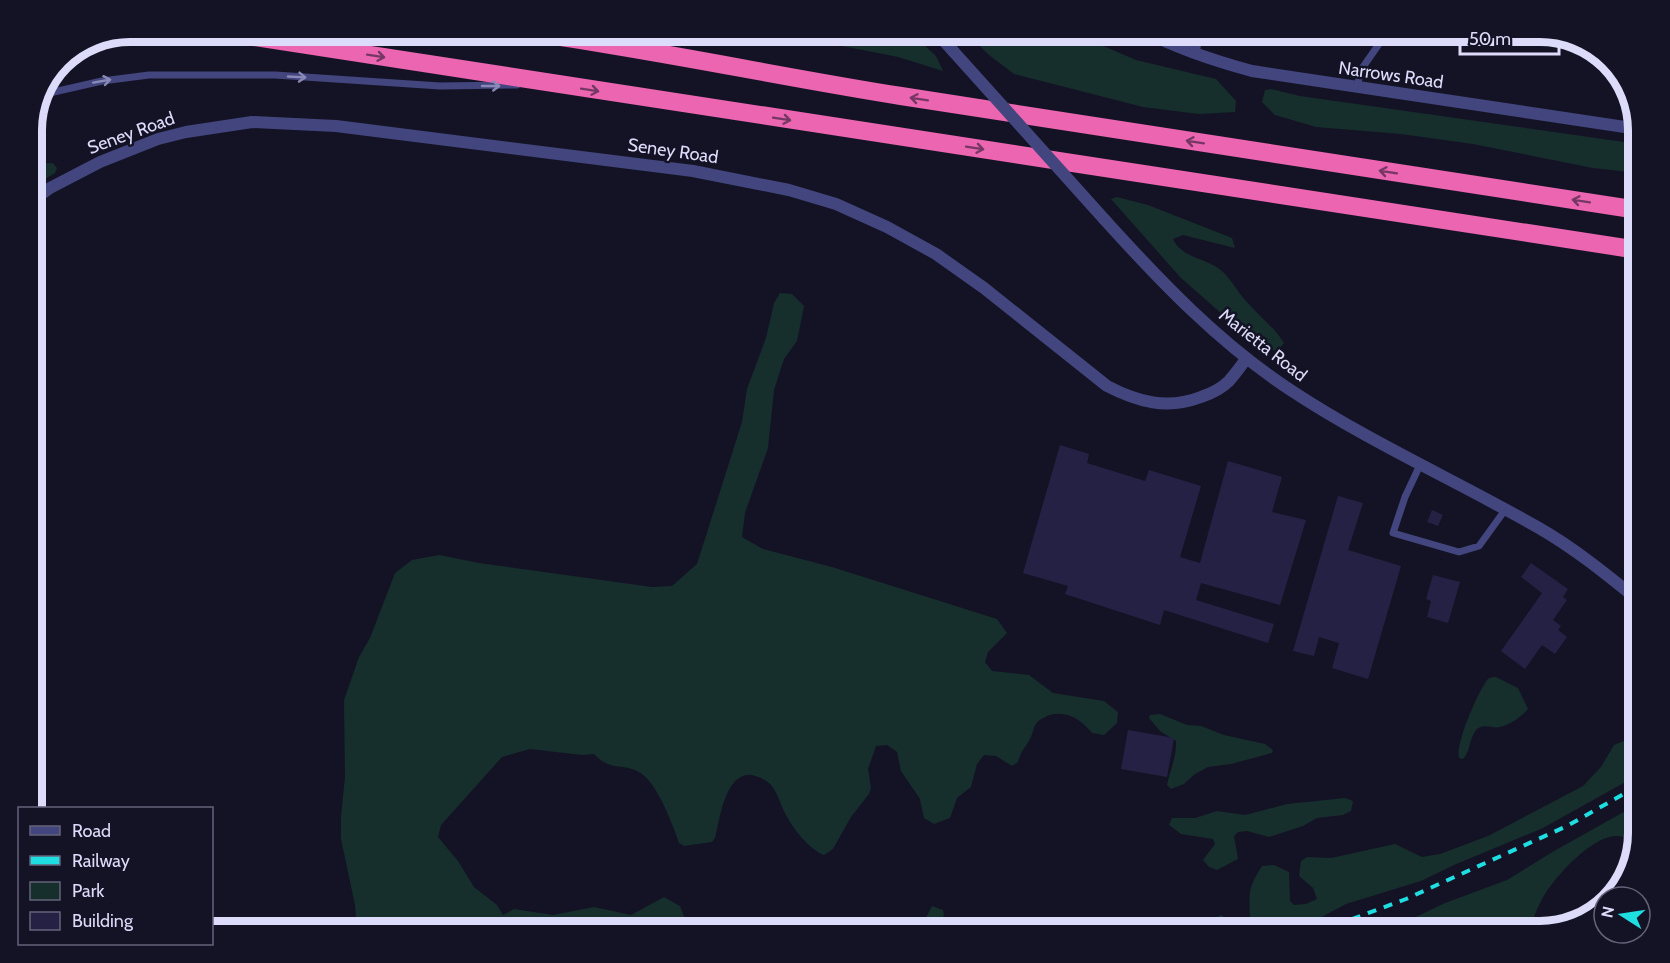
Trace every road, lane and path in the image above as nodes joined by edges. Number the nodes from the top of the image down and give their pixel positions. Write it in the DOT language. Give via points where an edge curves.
graph roads {
  1 [pos="280,42"];
  2 [pos="595,42"];
  3 [pos="635,42"];
  4 [pos="944,42"];
  5 [pos="1166,42"];
  6 [pos="1198,42"];
  7 [pos="1381,42"];
  8 [pos="1196,53"];
  9 [pos="790,78"];
  10 [pos="561,85"];
  11 [pos="1356,88"];
  12 [pos="50,93"];
  13 [pos="1628,128"];
  14 [pos="42,194"];
  15 [pos="1628,208"];
  16 [pos="1628,248"];
  17 [pos="1246,359"];
  18 [pos="1420,465"];
  19 [pos="1505,510"];
  20 [pos="1628,592"];
  1 -- 10 [label="highway, one-way"];
  2 -- 9 [label="highway"];
  3 -- 9 [label="lane"];
  4 -- 17 [label="street, Marietta Road, bridge" via="1156,276"];
  5 -- 8 [label="street, Narrows Road"];
  6 -- 8 [label="lane"];
  7 -- 11 [label="lane" via="1363,67"];
  8 -- 11 [label="street, Narrows Road" via="1252,71"];
  15 -- 9 [label="highway, one-way"];
  12 -- 10 [label="lane, one-way" via="149,75 275,75 440,86"];
  10 -- 16 [label="highway, one-way"];
  11 -- 13 [label="street, Narrows Road"];
  14 -- 17 [label="street, Seney Road" via="100,162 158,139 252,122 336,126 693,171 789,190 836,204 887,227 936,254 1107,386 1128,397 1167,405 1187,403 1228,382"];
  17 -- 18 [label="street, Marietta Road" via="1318,407"];
  18 -- 19 [label="street, Marietta Road"];
  18 -- 19 [label="lane" via="1394,532 1459,552 1479,546"];
  19 -- 20 [label="street, Marietta Road" via="1571,548"];
}
